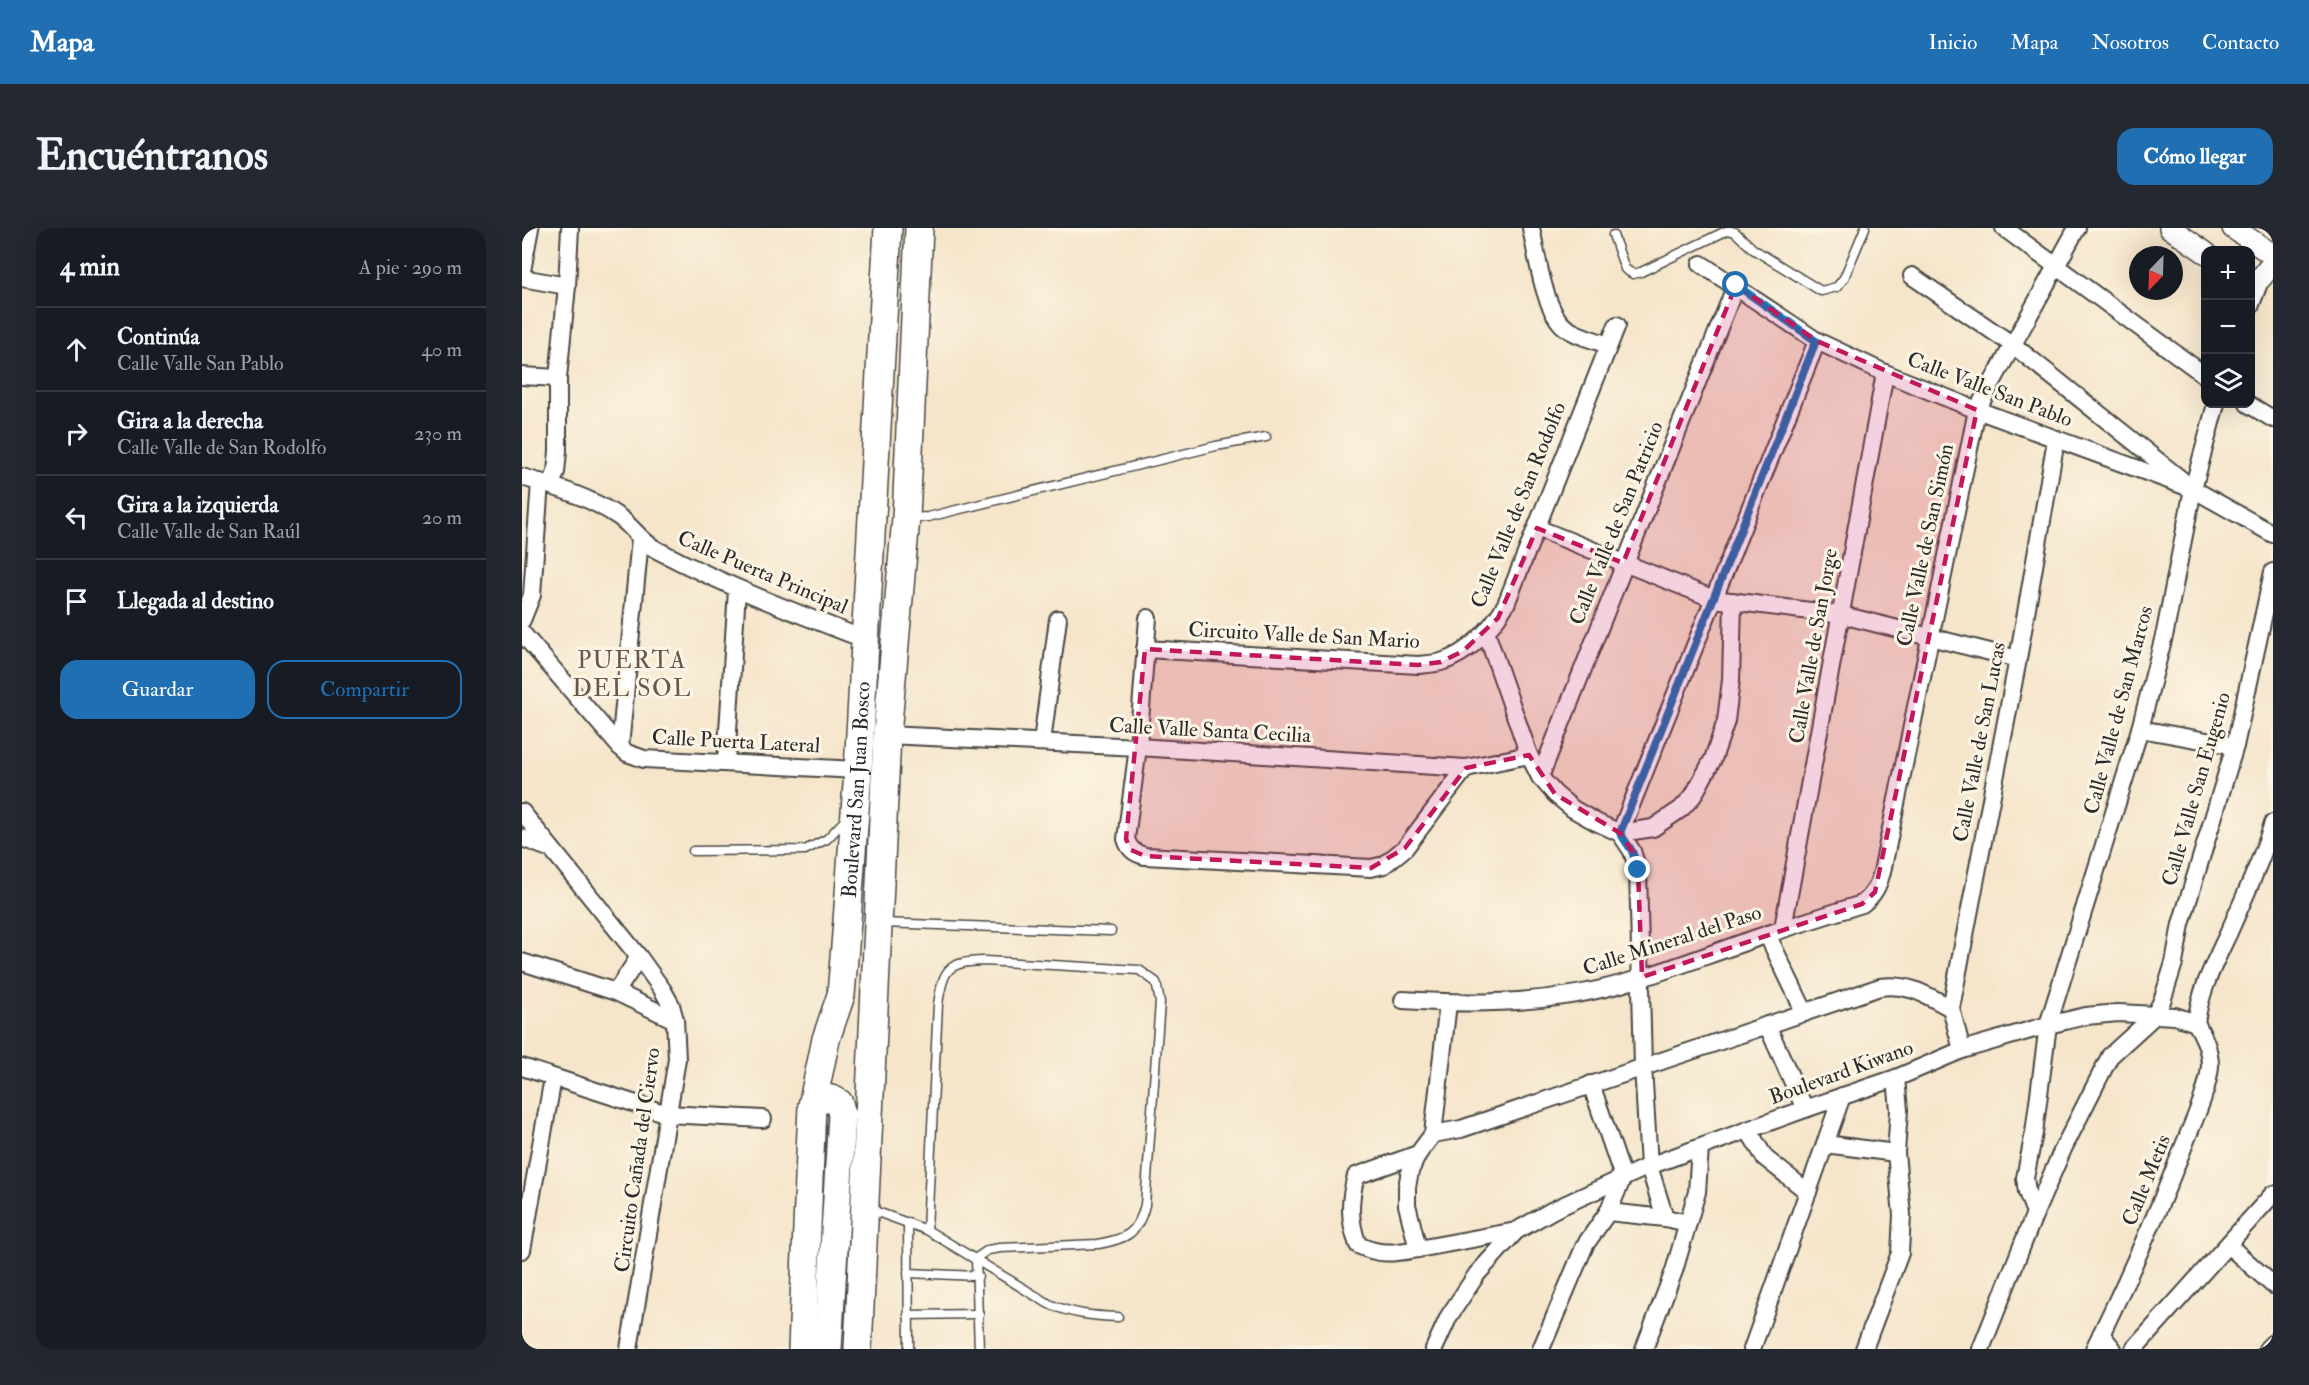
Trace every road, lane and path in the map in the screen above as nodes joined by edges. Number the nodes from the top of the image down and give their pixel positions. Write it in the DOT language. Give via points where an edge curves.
graph roads {
  1 [pos="530,228"];
  2 [pos="567,228"];
  3 [pos="888,228"];
  4 [pos="920,228"];
  5 [pos="1531,228"];
  6 [pos="1865,228"];
  7 [pos="2004,228"];
  8 [pos="2077,228"];
  9 [pos="2170,228"];
  10 [pos="2187,228"];
  11 [pos="2233,228"];
  12 [pos="1613,235"];
  13 [pos="2214,246"];
  14 [pos="2201,250"];
  15 [pos="2273,255"];
  16 [pos="1701,264"];
  17 [pos="2055,266"];
  18 [pos="522,271"];
  19 [pos="1912,276"];
  20 [pos="2262,276"];
  21 [pos="522,278"];
  22 [pos="1736,285"];
  23 [pos="567,286"];
  24 [pos="2253,300"];
  25 [pos="1617,325"];
  26 [pos="1816,341"];
  27 [pos="1608,345"];
  28 [pos="2013,345"];
  29 [pos="1885,372"];
  30 [pos="2201,373"];
  31 [pos="522,375"];
  32 [pos="558,378"];
  33 [pos="2215,408"];
  34 [pos="2255,408"];
  35 [pos="1977,410"];
  36 [pos="876,417"];
  37 [pos="2273,419"];
  38 [pos="1266,437"];
  39 [pos="2056,440"];
  40 [pos="522,477"];
  41 [pos="546,484"];
  42 [pos="2193,489"];
  43 [pos="895,518"];
  44 [pos="1537,528"];
  45 [pos="2273,534"];
  46 [pos="640,539"];
  47 [pos="1623,563"];
  48 [pos="2273,572"];
  49 [pos="868,575"];
  50 [pos="737,590"];
  51 [pos="1714,599"];
  52 [pos="1733,601"];
  53 [pos="1842,615"];
  54 [pos="1148,618"];
  55 [pos="1058,619"];
  56 [pos="522,620"];
  57 [pos="1486,632"];
  58 [pos="522,633"];
  59 [pos="1929,638"];
  60 [pos="864,639"];
  61 [pos="1145,650"];
  62 [pos="2018,659"];
  63 [pos="2140,729"];
  64 [pos="887,735"];
  65 [pos="1042,742"];
  66 [pos="2235,746"];
  67 [pos="620,747"];
  68 [pos="1138,747"];
  69 [pos="1529,754"];
  70 [pos="726,762"];
  71 [pos="1466,768"];
  72 [pos="858,770"];
  73 [pos="1540,777"];
  74 [pos="855,808"];
  75 [pos="522,812"];
  76 [pos="2273,823"];
  77 [pos="1620,833"];
  78 [pos="522,838"];
  79 [pos="551,849"];
  80 [pos="693,851"];
  81 [pos="1875,892"];
  82 [pos="879,923"];
  83 [pos="1775,931"];
  84 [pos="1111,932"];
  85 [pos="639,957"];
  86 [pos="522,962"];
  87 [pos="1642,977"];
  88 [pos="616,992"];
  89 [pos="1402,1000"];
  90 [pos="1448,1003"];
  91 [pos="1951,1008"];
  92 [pos="1805,1013"];
  93 [pos="2154,1016"];
  94 [pos="675,1020"];
  95 [pos="2196,1023"];
  96 [pos="1767,1025"];
  97 [pos="2048,1025"];
  98 [pos="1962,1050"];
  99 [pos="1643,1066"];
  100 [pos="522,1067"];
  101 [pos="553,1078"];
  102 [pos="1896,1078"];
  103 [pos="1591,1084"];
  104 [pos="1842,1096"];
  105 [pos="812,1106"];
  106 [pos="1804,1109"];
  107 [pos="667,1114"];
  108 [pos="763,1119"];
  109 [pos="1748,1130"];
  110 [pos="1433,1134"];
  111 [pos="1825,1144"];
  112 [pos="1700,1148"];
  113 [pos="1896,1153"];
  114 [pos="1418,1154"];
  115 [pos="1649,1166"];
  116 [pos="1623,1177"];
  117 [pos="1808,1192"];
  118 [pos="2273,1194"];
  119 [pos="866,1209"];
  120 [pos="1608,1212"];
  121 [pos="2036,1212"];
  122 [pos="1665,1218"];
  123 [pos="908,1222"];
  124 [pos="1688,1223"];
  125 [pos="927,1230"];
  126 [pos="1516,1231"];
  127 [pos="2228,1245"];
  128 [pos="1418,1249"];
  129 [pos="522,1250"];
  130 [pos="976,1258"];
  131 [pos="908,1273"];
  132 [pos="978,1276"];
  133 [pos="2273,1285"];
  134 [pos="979,1314"];
  135 [pos="908,1315"];
  136 [pos="1118,1317"];
  137 [pos="2097,1341"];
  138 [pos="2273,1343"];
  139 [pos="629,1349"];
  140 [pos="802,1349"];
  141 [pos="828,1349"];
  142 [pos="858,1349"];
  143 [pos="909,1349"];
  144 [pos="979,1349"];
  145 [pos="1434,1349"];
  146 [pos="1542,1349"];
  147 [pos="1644,1349"];
  148 [pos="1752,1349"];
  149 [pos="1864,1349"];
  150 [pos="1981,1349"];
  151 [pos="2114,1349"];
  152 [pos="2134,1349"];
  153 [pos="2267,1349"];
  1 -- 18 [label="street"];
  2 -- 23 [label="street"];
  3 -- 36 [label="main road, Boulevard San Juan Bosco"];
  4 -- 43 [label="main road, Boulevard San Juan Bosco"];
  5 -- 27 [label="street" via="1556,318 1567,329"];
  6 -- 12 [label="lane" via="1844,278 1837,287 1821,291 1728,230 1633,274 1625,269"];
  7 -- 17 [label="street"];
  8 -- 17 [label="street, Calle Valle de San Simón"];
  9 -- 14 [label="street"];
  10 -- 13 [label="street"];
  11 -- 15 [label="street"];
  16 -- 22 [label="street, Calle Valle San Pablo"];
  17 -- 28 [label="street, Calle Valle de San Simón"];
  17 -- 30 [label="street"];
  19 -- 28 [label="street"];
  20 -- 24 [label="street"];
  21 -- 23 [label="street"];
  22 -- 26 [label="street, Calle Valle San Pablo"];
  22 -- 47 [label="street, Calle Valle de San Patricio"];
  23 -- 32 [label="street"];
  25 -- 27 [label="street, Calle Valle de San Rodolfo"];
  26 -- 29 [label="street, Calle Valle San Pablo"];
  26 -- 51 [label="street"];
  27 -- 44 [label="street, Calle Valle de San Rodolfo"];
  28 -- 35 [label="street, Calle Valle de San Simón"];
  28 -- 42 [label="street"];
  29 -- 35 [label="street, Calle Valle San Pablo"];
  29 -- 53 [label="street, Calle Valle de San Jorge"];
  31 -- 32 [label="street"];
  32 -- 41 [label="street" via="556,472"];
  33 -- 42 [label="street, Calle Valle de San Marcos"];
  34 -- 37 [label="street"];
  35 -- 39 [label="street, Calle Valle San Pablo"];
  35 -- 59 [label="street, Calle Valle de San Simón"];
  36 -- 43 [label="main road" via="886,435"];
  36 -- 49 [label="main road, Boulevard San Juan Bosco"];
  38 -- 43 [label="lane" via="928,517"];
  39 -- 42 [label="street, Calle Valle San Pablo"];
  39 -- 62 [label="street, Calle Valle de San Lucas"];
  40 -- 41 [label="street, Calle Puerta Principal"];
  41 -- 46 [label="street, Calle Puerta Principal" via="606,509 622,519"];
  41 -- 56 [label="street" via="532,595"];
  42 -- 45 [label="street, Calle Valle San Pablo"];
  42 -- 63 [label="street, Calle Valle de San Marcos" via="2165,632"];
  43 -- 49 [label="main road"];
  43 -- 64 [label="main road, Boulevard San Juan Bosco"];
  44 -- 47 [label="street"];
  44 -- 57 [label="street, Calle Valle de San Rodolfo" via="1506,604"];
  46 -- 50 [label="street, Calle Puerta Principal"];
  46 -- 67 [label="street"];
  47 -- 51 [label="street"];
  47 -- 73 [label="street, Calle Valle de San Patricio"];
  48 -- 66 [label="street, Calle Valle San Eugenio"];
  49 -- 60 [label="main road, Boulevard San Juan Bosco"];
  50 -- 60 [label="street, Calle Puerta Principal"];
  50 -- 70 [label="street"];
  51 -- 52 [label="street"];
  51 -- 77 [label="street"];
  52 -- 53 [label="street"];
  52 -- 77 [label="street" via="1726,721 1713,759 1693,796 1681,809 1653,828"];
  53 -- 59 [label="street"];
  53 -- 83 [label="street, Calle Valle de San Jorge"];
  54 -- 61 [label="street"];
  55 -- 65 [label="street"];
  57 -- 61 [label="street, Circuito Valle de San Mario" via="1463,651 1441,662 1418,665"];
  57 -- 69 [label="street, Calle Valle de San Rodolfo"];
  58 -- 67 [label="street, Calle Puerta Lateral"];
  59 -- 62 [label="street"];
  59 -- 81 [label="street, Calle Valle de San Simón"];
  60 -- 72 [label="main road, Boulevard San Juan Bosco"];
  61 -- 68 [label="street"];
  62 -- 91 [label="street, Calle Valle de San Lucas"];
  63 -- 66 [label="street"];
  63 -- 97 [label="street, Calle Valle de San Marcos"];
  64 -- 65 [label="street, Calle Valle Santa Cecilia"];
  64 -- 82 [label="main road, Boulevard San Juan Bosco"];
  65 -- 68 [label="street, Calle Valle Santa Cecilia"];
  66 -- 93 [label="street, Calle Valle San Eugenio" via="2181,924 2174,963"];
  67 -- 70 [label="street, Calle Puerta Lateral" via="644,759"];
  68 -- 71 [label="street, Calle Valle Santa Cecilia"];
  68 -- 71 [label="street" via="1126,839 1131,850 1144,856 1371,868 1384,865 1405,849"];
  69 -- 71 [label="street, Calle Valle Santa Cecilia"];
  69 -- 73 [label="street, Calle Valle de San Rodolfo"];
  70 -- 72 [label="street, Calle Puerta Lateral"];
  72 -- 74 [label="main road, Boulevard San Juan Bosco"];
  73 -- 77 [label="street, Calle Valle de San Rodolfo" via="1574,809"];
  74 -- 80 [label="lane" via="827,839 805,850"];
  74 -- 105 [label="main road, Boulevard San Juan Bosco" via="841,995 826,1040"];
  75 -- 79 [label="street, Circuito Cañada del Ciervo"];
  76 -- 95 [label="street" via="2261,859 2203,988"];
  77 -- 87 [label="street" via="1638,870"];
  78 -- 79 [label="street"];
  79 -- 85 [label="street, Circuito Cañada del Ciervo"];
  81 -- 83 [label="street, Calle Mineral del Paso" via="1862,904"];
  82 -- 84 [label="lane"];
  82 -- 119 [label="main road, Boulevard San Juan Bosco"];
  83 -- 87 [label="street, Calle Mineral del Paso"];
  83 -- 92 [label="street"];
  85 -- 88 [label="street"];
  85 -- 94 [label="street, Circuito Cañada del Ciervo" via="671,1005"];
  86 -- 88 [label="street"];
  87 -- 90 [label="street, Calle Mineral del Paso" via="1572,995"];
  87 -- 99 [label="street"];
  88 -- 94 [label="street"];
  89 -- 90 [label="street, Calle Mineral del Paso"];
  90 -- 110 [label="street"];
  91 -- 92 [label="street" via="1913,988 1892,985"];
  91 -- 98 [label="street, Calle Valle de San Lucas"];
  92 -- 96 [label="street"];
  93 -- 95 [label="street, Boulevard Kiwano" via="2175,1016"];
  93 -- 97 [label="street, Boulevard Kiwano" via="2118,1013"];
  93 -- 121 [label="street" via="2110,1056"];
  94 -- 107 [label="street, Circuito Cañada del Ciervo" via="677,1059"];
  95 -- 137 [label="street, Calle Metis" via="2209,1051 2210,1068 2200,1106 2151,1230"];
  96 -- 99 [label="street"];
  96 -- 106 [label="street"];
  97 -- 98 [label="street, Boulevard Kiwano"];
  97 -- 121 [label="street, Calle Valle de San Marcos" via="2025,1178"];
  98 -- 102 [label="street, Boulevard Kiwano"];
  99 -- 103 [label="street"];
  99 -- 115 [label="street"];
  100 -- 101 [label="street"];
  101 -- 107 [label="street"];
  101 -- 129 [label="street"];
  102 -- 104 [label="street, Boulevard Kiwano"];
  102 -- 113 [label="street"];
  103 -- 110 [label="street" via="1461,1129"];
  103 -- 116 [label="street"];
  104 -- 106 [label="street, Boulevard Kiwano"];
  104 -- 111 [label="street"];
  105 -- 140 [label="main road, Boulevard San Juan Bosco"];
  105 -- 141 [label="main road" via="832,1098 839,1103 842,1115"];
  106 -- 109 [label="street, Boulevard Kiwano"];
  107 -- 108 [label="street"];
  107 -- 139 [label="street, Circuito Cañada del Ciervo"];
  109 -- 112 [label="street, Boulevard Kiwano"];
  109 -- 117 [label="street" via="1765,1158"];
  110 -- 114 [label="street"];
  111 -- 113 [label="street"];
  111 -- 117 [label="street"];
  112 -- 115 [label="street, Boulevard Kiwano"];
  112 -- 124 [label="street" via="1697,1192"];
  113 -- 149 [label="street" via="1902,1215 1900,1253"];
  114 -- 128 [label="street" via="1410,1171 1407,1204"];
  114 -- 128 [label="street" via="1356,1176 1350,1198 1352,1228 1358,1245 1374,1252"];
  115 -- 116 [label="street, Boulevard Kiwano"];
  115 -- 122 [label="street"];
  116 -- 120 [label="street"];
  116 -- 126 [label="street, Boulevard Kiwano"];
  117 -- 148 [label="street"];
  118 -- 127 [label="street"];
  119 -- 123 [label="lane"];
  119 -- 142 [label="main road, Boulevard San Juan Bosco"];
  120 -- 122 [label="street"];
  120 -- 146 [label="street" via="1585,1245"];
  121 -- 150 [label="street"];
  122 -- 124 [label="street"];
  123 -- 125 [label="lane"];
  123 -- 131 [label="lane"];
  124 -- 147 [label="street"];
  125 -- 130 [label="lane"];
  125 -- 130 [label="lane" via="938,1004 946,973 963,961 985,961 1130,969 1148,974 1156,982 1160,1002 1145,1205 1138,1226 1131,1233 1098,1244 1000,1248"];
  126 -- 128 [label="street"];
  126 -- 145 [label="street" via="1477,1274 1449,1316"];
  127 -- 133 [label="street"];
  127 -- 152 [label="street"];
  130 -- 132 [label="lane"];
  130 -- 136 [label="lane" via="1065,1311"];
  131 -- 132 [label="lane"];
  131 -- 135 [label="lane"];
  132 -- 134 [label="lane"];
  134 -- 135 [label="lane"];
  134 -- 144 [label="lane"];
  135 -- 143 [label="lane"];
  137 -- 151 [label="street"];
  138 -- 153 [label="street"];
}
